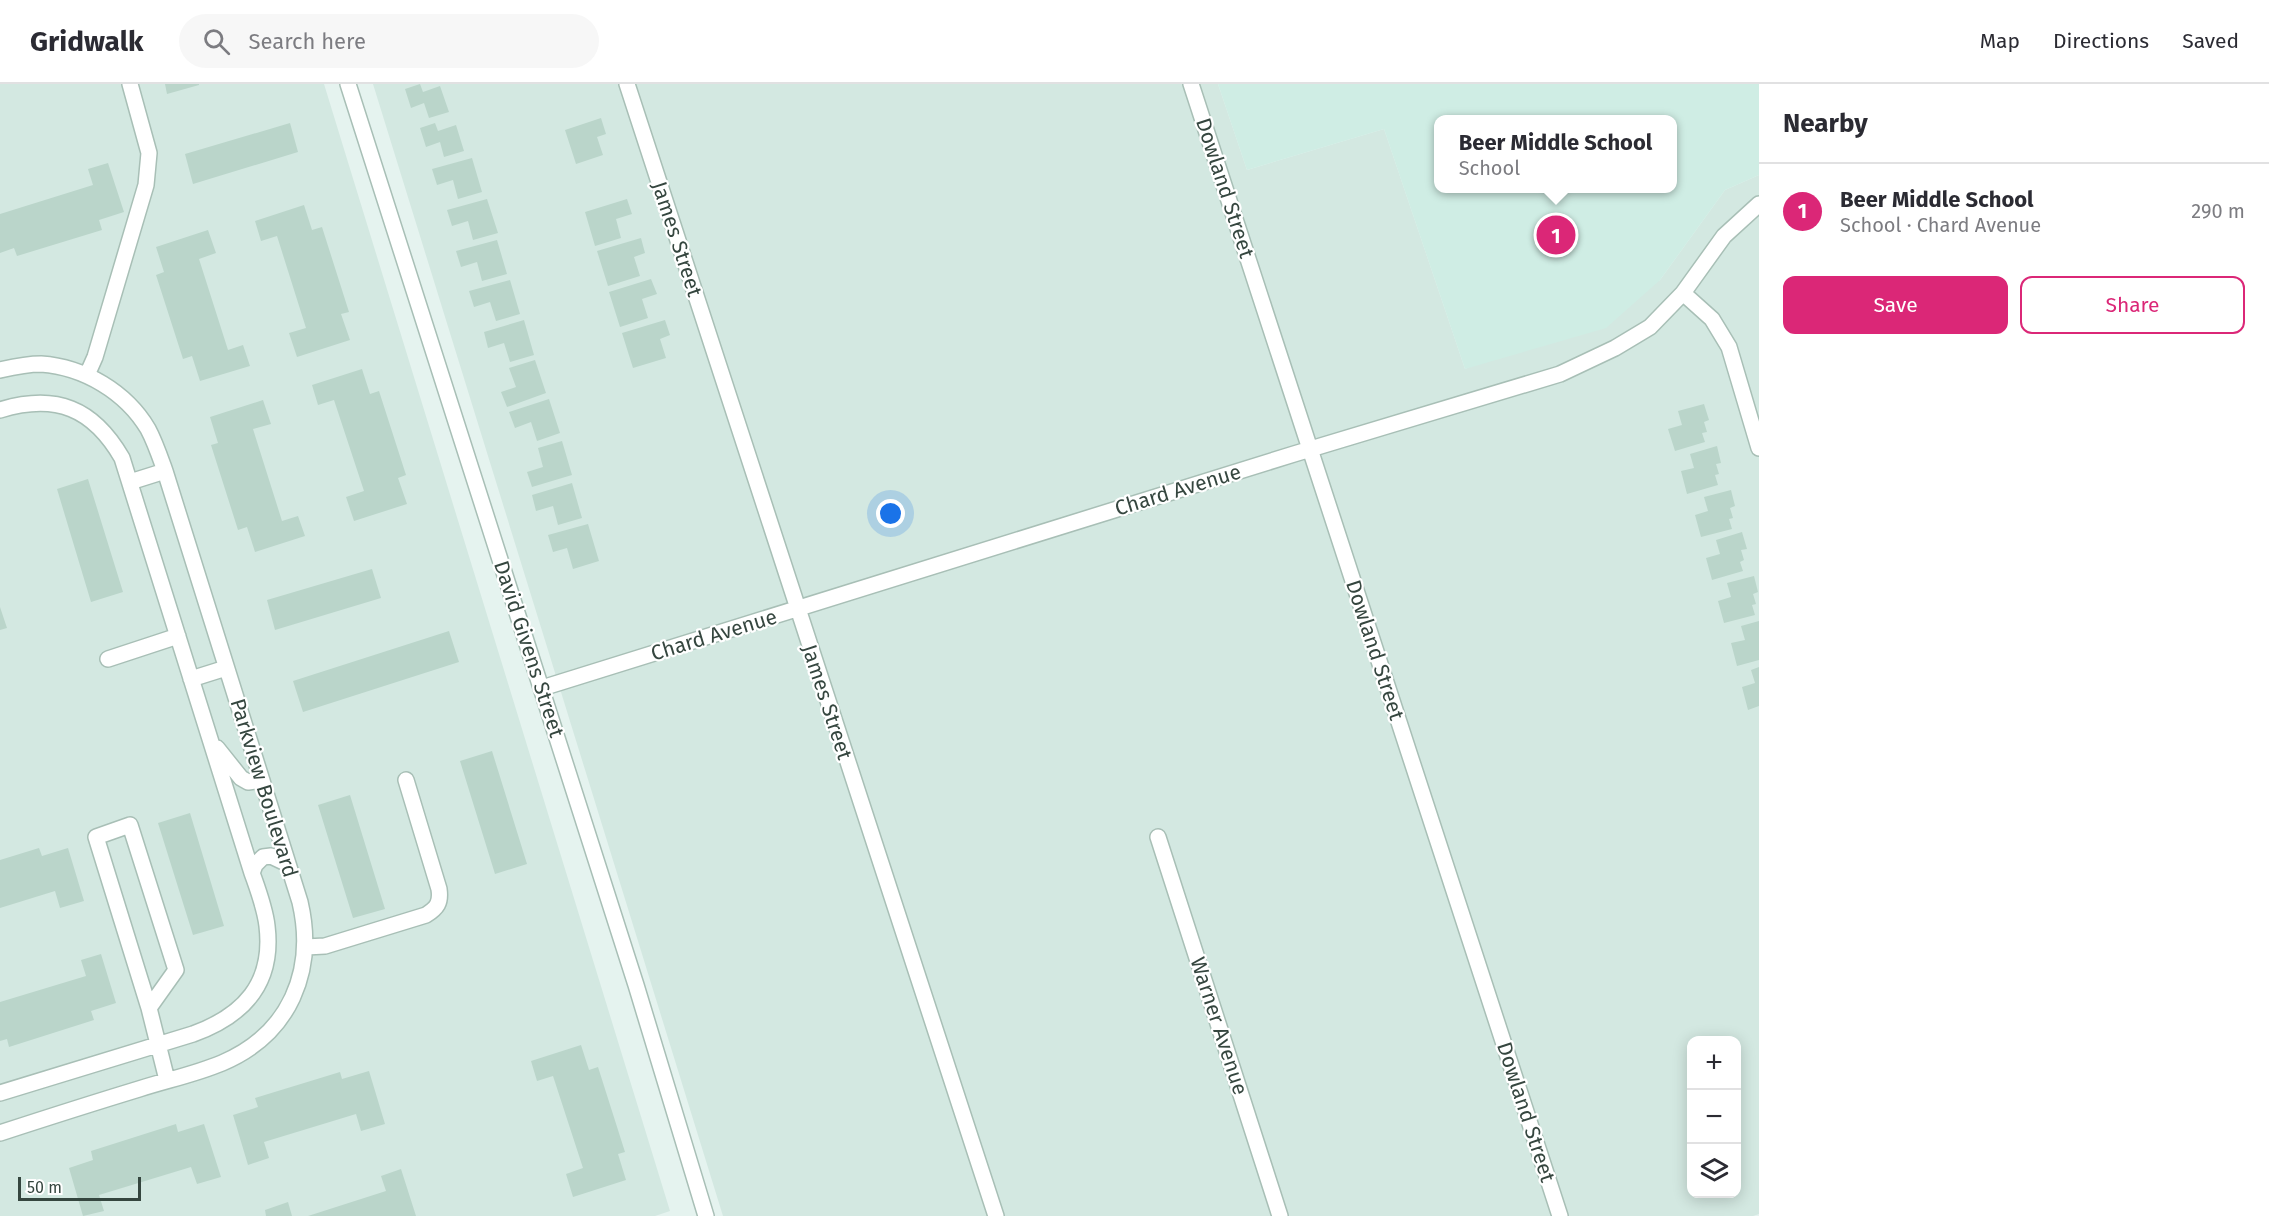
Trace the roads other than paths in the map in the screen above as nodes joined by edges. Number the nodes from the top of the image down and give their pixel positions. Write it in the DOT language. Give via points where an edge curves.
graph roads {
  1 [pos="130,84"];
  2 [pos="348,84"];
  3 [pos="627,84"];
  4 [pos="1191,84"];
  5 [pos="1759,204"];
  6 [pos="1683,293"];
  7 [pos="0,370"];
  8 [pos="87,375"];
  9 [pos="0,410"];
  10 [pos="1759,448"];
  11 [pos="1310,449"];
  12 [pos="165,471"];
  13 [pos="130,482"];
  14 [pos="797,610"];
  15 [pos="178,636"];
  16 [pos="108,659"];
  17 [pos="226,668"];
  18 [pos="191,679"];
  19 [pos="542,688"];
  20 [pos="210,738"];
  21 [pos="262,780"];
  22 [pos="406,780"];
  23 [pos="1158,837"];
  24 [pos="288,864"];
  25 [pos="252,873"];
  26 [pos="306,947"];
  27 [pos="149,1008"];
  28 [pos="157,1045"];
  29 [pos="166,1080"];
  30 [pos="0,1093"];
  31 [pos="0,1132"];
  32 [pos="706,1216"];
  33 [pos="996,1216"];
  34 [pos="1280,1216"];
  35 [pos="1560,1216"];
  1 -- 8 [label="street" via="149,153 146,185"];
  2 -- 19 [label="street, David Givens Street"];
  3 -- 14 [label="street, James Street"];
  4 -- 11 [label="street, Dowland Street"];
  5 -- 6 [label="street, Chard Avenue" via="1724,236"];
  6 -- 10 [label="street" via="1712,319 1729,347"];
  6 -- 11 [label="street, Chard Avenue" via="1650,327 1560,374"];
  7 -- 8 [label="street, Parkview Boulevard" via="40,364"];
  8 -- 12 [label="street, Parkview Boulevard" via="116,393 141,418"];
  9 -- 13 [label="street, Parkview Boulevard" via="25,404 60,405 95,421 111,438"];
  11 -- 14 [label="street, Chard Avenue"];
  11 -- 35 [label="street, Dowland Street"];
  12 -- 13 [label="street"];
  12 -- 17 [label="street, Parkview Boulevard"];
  13 -- 15 [label="street, Parkview Boulevard"];
  14 -- 19 [label="street, Chard Avenue"];
  14 -- 33 [label="street, James Street"];
  15 -- 16 [label="street"];
  15 -- 18 [label="street, Parkview Boulevard"];
  17 -- 18 [label="street"];
  17 -- 21 [label="street, Parkview Boulevard"];
  18 -- 20 [label="street, Parkview Boulevard"];
  19 -- 32 [label="street, David Givens Street"];
  20 -- 21 [label="street" via="241,778 248,782"];
  20 -- 25 [label="street, Parkview Boulevard"];
  21 -- 24 [label="street, Parkview Boulevard"];
  22 -- 26 [label="street" via="439,889 440,900 435,909 325,946"];
  23 -- 34 [label="street, Warner Avenue"];
  24 -- 25 [label="street" via="271,856 263,857"];
  24 -- 26 [label="street, Parkview Boulevard" via="302,908"];
  25 -- 28 [label="street, Parkview Boulevard" via="267,928 262,974 251,997 231,1017 213,1027"];
  26 -- 29 [label="street, Parkview Boulevard" via="295,993 280,1019 256,1044 222,1062"];
  27 -- 27 [label="street" via="176,970 130,825 96,837"];
  27 -- 28 [label="street"];
  28 -- 29 [label="street"];
  28 -- 30 [label="street, Parkview Boulevard"];
  29 -- 31 [label="street, Parkview Boulevard"];
}
